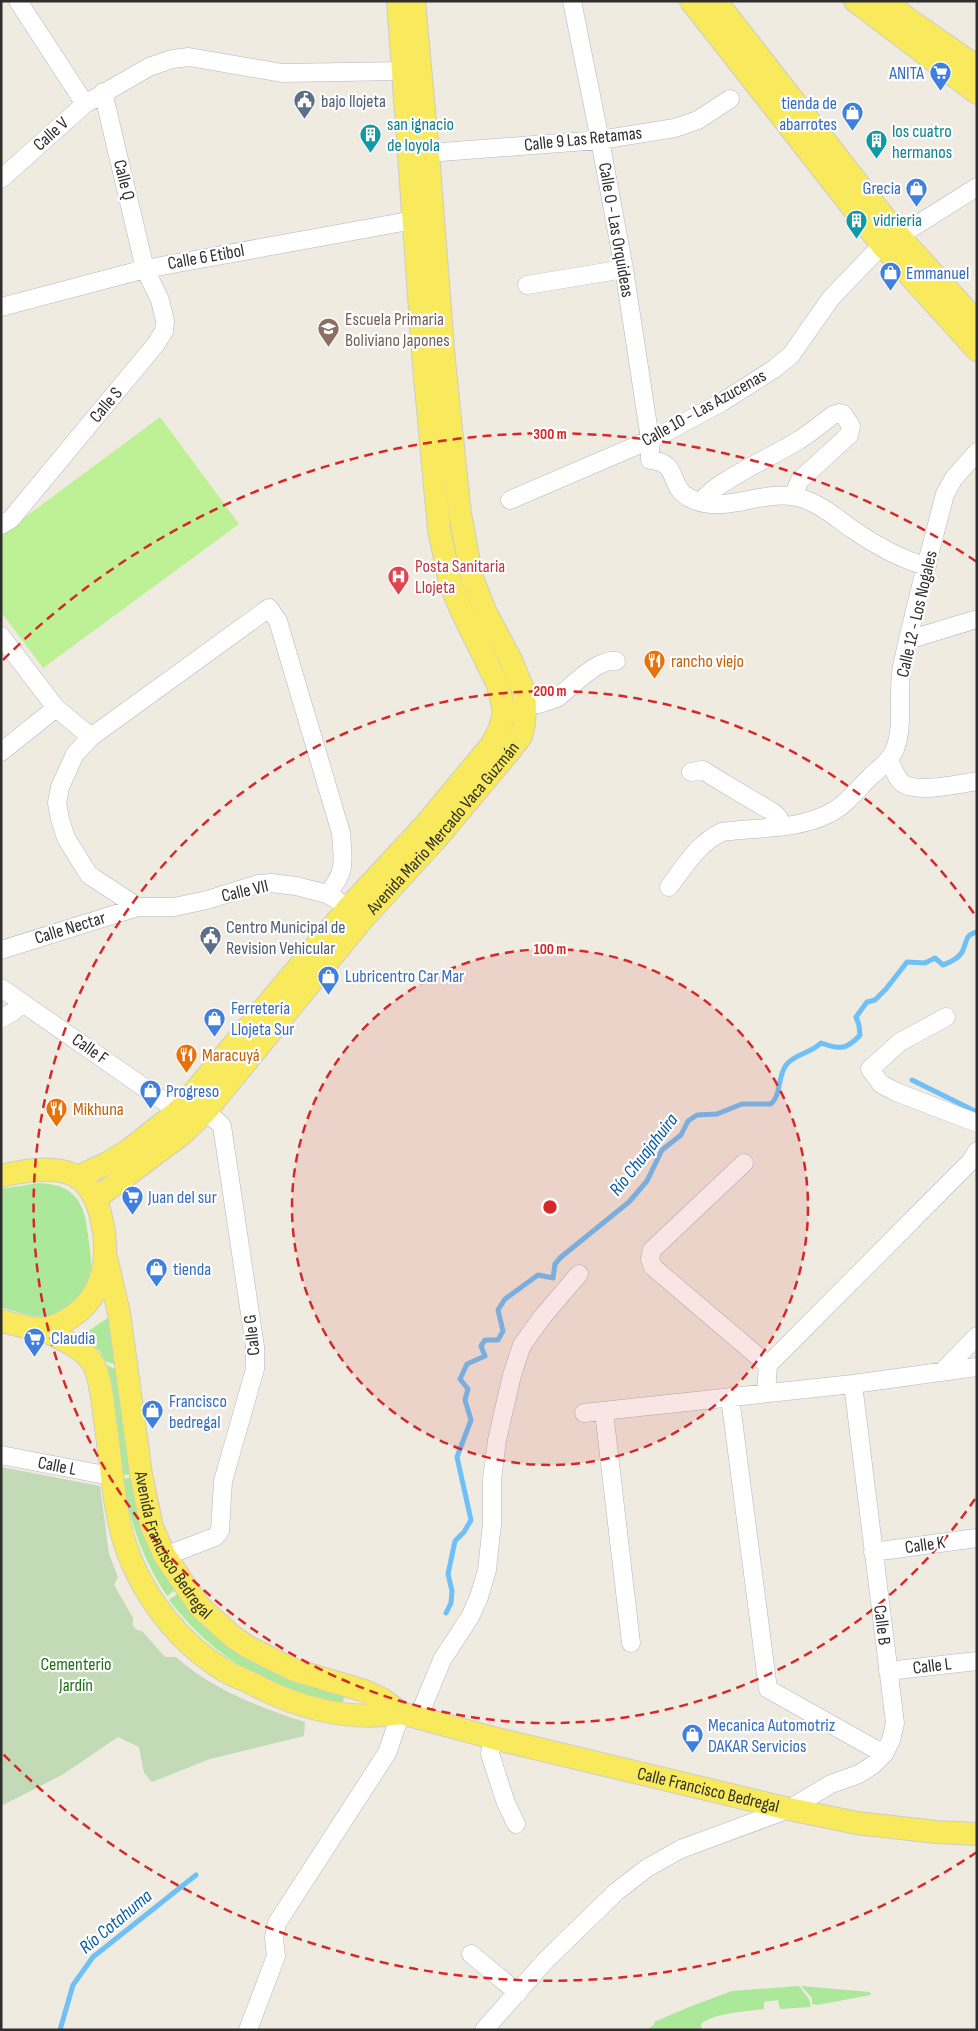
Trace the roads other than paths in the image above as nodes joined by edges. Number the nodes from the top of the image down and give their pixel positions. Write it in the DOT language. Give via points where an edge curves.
graph roads {
  1 [pos="18,1"];
  2 [pos="398,1"];
  3 [pos="414,1"];
  4 [pos="572,1"];
  5 [pos="691,1"];
  6 [pos="716,1"];
  7 [pos="855,1"];
  8 [pos="886,1"];
  9 [pos="412,70"];
  10 [pos="972,72"];
  11 [pos="103,92"];
  12 [pos="730,99"];
  13 [pos="85,104"];
  14 [pos="600,140"];
  15 [pos="420,154"];
  16 [pos="1,178"];
  17 [pos="977,187"];
  18 [pos="423,219"];
  19 [pos="890,241"];
  20 [pos="145,269"];
  21 [pos="624,269"];
  22 [pos="526,285"];
  23 [pos="1,308"];
  24 [pos="977,322"];
  25 [pos="977,350"];
  26 [pos="650,439"];
  27 [pos="977,452"];
  28 [pos="793,496"];
  29 [pos="510,500"];
  30 [pos="702,502"];
  31 [pos="1,525"];
  32 [pos="927,566"];
  33 [pos="977,619"];
  34 [pos="1,636"];
  35 [pos="488,639"];
  36 [pos="908,640"];
  37 [pos="616,661"];
  38 [pos="526,705"];
  39 [pos="56,708"];
  40 [pos="91,737"];
  41 [pos="1,752"];
  42 [pos="889,760"];
  43 [pos="691,772"];
  44 [pos="977,781"];
  45 [pos="780,826"];
  46 [pos="669,887"];
  47 [pos="328,894"];
  48 [pos="138,907"];
  49 [pos="355,914"];
  50 [pos="1,950"];
  51 [pos="1,988"];
  52 [pos="21,1002"];
  53 [pos="946,1017"];
  54 [pos="1,1019"];
  55 [pos="178,1111"];
  56 [pos="206,1111"];
  57 [pos="953,1113"];
  58 [pos="977,1123"];
  59 [pos="977,1141"];
  60 [pos="977,1151"];
  61 [pos="744,1163"];
  62 [pos="1,1176"];
  63 [pos="77,1177"];
  64 [pos="95,1199"];
  65 [pos="106,1257"];
  66 [pos="579,1274"];
  67 [pos="1,1321"];
  68 [pos="42,1330"];
  69 [pos="977,1336"];
  70 [pos="768,1365"];
  71 [pos="977,1367"];
  72 [pos="942,1372"];
  73 [pos="853,1384"];
  74 [pos="766,1393"];
  75 [pos="730,1398"];
  76 [pos="604,1412"];
  77 [pos="584,1413"];
  78 [pos="1,1455"];
  79 [pos="112,1472"];
  80 [pos="977,1538"];
  81 [pos="873,1552"];
  82 [pos="165,1556"];
  83 [pos="631,1643"];
  84 [pos="977,1661"];
  85 [pos="888,1672"];
  86 [pos="410,1715"];
  87 [pos="443,1724"];
  88 [pos="493,1738"];
  89 [pos="884,1754"];
  90 [pos="789,1809"];
  91 [pos="516,1824"];
  92 [pos="977,1834"];
  93 [pos="471,1954"];
  94 [pos="518,1994"];
  95 [pos="248,2030"];
  96 [pos="484,2030"];
  1 -- 13 [label="street"];
  2 -- 9 [label="main road, Avenida Mario Mercado Vaca Guzmán"];
  3 -- 9 [label="main road, Avenida Mario Mercado Vaca Guzmán"];
  4 -- 14 [label="street, Calle O - Las Orquideas"];
  5 -- 19 [label="main road"];
  6 -- 19 [label="main road"];
  7 -- 10 [label="main road"];
  8 -- 10 [label="main road"];
  9 -- 11 [label="street, Calle V" via="282,73 188,57 149,67"];
  9 -- 15 [label="main road, Avenida Mario Mercado Vaca Guzmán"];
  11 -- 13 [label="street, Calle V"];
  11 -- 20 [label="street, Calle Q"];
  12 -- 14 [label="street, Calle 9 Las Retamas" via="698,120 675,128"];
  13 -- 16 [label="street, Calle V"];
  14 -- 15 [label="street, Calle 9 Las Retamas"];
  14 -- 21 [label="street, Calle O - Las Orquideas"];
  15 -- 18 [label="main road, Avenida Mario Mercado Vaca Guzmán"];
  17 -- 19 [label="street, Calle 10 - Las Azucenas"];
  18 -- 20 [label="street, Calle 6 Etibol"];
  18 -- 35 [label="main road, Avenida Mario Mercado Vaca Guzmán" via="442,455 439,529 448,574 461,610"];
  19 -- 24 [label="main road"];
  19 -- 25 [label="main road"];
  19 -- 26 [label="street, Calle 10 - Las Azucenas" via="831,298 800,344 785,360 722,402"];
  20 -- 23 [label="street, Calle 6 Etibol"];
  20 -- 31 [label="street, Calle S" via="160,300 164,331 11,518"];
  21 -- 22 [label="street"];
  21 -- 26 [label="street, Calle O - Las Orquideas"];
  26 -- 29 [label="street, Calle 10 - Las Azucenas"];
  26 -- 30 [label="street, Calle O - Las Orquideas" via="650,460 666,464 677,488"];
  27 -- 32 [label="street, Calle 12 - Los Nogales" via="954,478 945,494"];
  28 -- 30 [label="street" via="784,494 718,504"];
  28 -- 30 [label="street" via="800,480 849,435 851,426 843,414 834,415 801,440 720,485"];
  28 -- 32 [label="street" via="825,510 892,552"];
  32 -- 36 [label="street, Calle 12 - Los Nogales"];
  33 -- 36 [label="street"];
  34 -- 39 [label="street"];
  35 -- 38 [label="main road, Avenida Mario Mercado Vaca Guzmán" via="517,675"];
  35 -- 49 [label="main road, Avenida Mario Mercado Vaca Guzmán" via="504,711 500,728 492,744"];
  36 -- 42 [label="street, Calle 12 - Los Nogales" via="900,678 896,748"];
  37 -- 38 [label="street" via="599,664 550,702"];
  38 -- 49 [label="main road, Avenida Mario Mercado Vaca Guzmán" via="521,736 509,752 437,838"];
  39 -- 40 [label="street"];
  39 -- 41 [label="street"];
  40 -- 47 [label="street" via="269,608 278,621 341,833 343,862 339,880"];
  40 -- 48 [label="street" via="75,754 60,787 57,803 60,819 66,838 89,875"];
  42 -- 44 [label="street" via="899,780 907,786 941,787"];
  42 -- 45 [label="street, Calle 12 - Los Nogales" via="831,813 810,821"];
  43 -- 45 [label="street" via="702,770 774,813"];
  45 -- 46 [label="street, Calle 12 - Los Nogales" via="722,832 713,836 704,842"];
  47 -- 48 [label="street, Calle VII" via="271,883 174,907"];
  47 -- 49 [label="street, Calle VII"];
  48 -- 50 [label="street, Calle Nectar"];
  49 -- 55 [label="main road, Avenida Mario Mercado Vaca Guzmán"];
  49 -- 56 [label="main road, Avenida Mario Mercado Vaca Guzmán"];
  51 -- 52 [label="street, Calle F"];
  52 -- 54 [label="street"];
  52 -- 55 [label="street, Calle F"];
  53 -- 57 [label="street" via="900,1042 870,1069 880,1084"];
  55 -- 56 [label="main road"];
  55 -- 63 [label="main road, Avenida Mario Mercado Vaca Guzmán" via="129,1150"];
  56 -- 64 [label="main road, Avenida Mario Mercado Vaca Guzmán" via="181,1135"];
  56 -- 82 [label="street, Calle G" via="222,1126 255,1347 255,1369 223,1481 220,1531 215,1537"];
  57 -- 58 [label="street"];
  57 -- 59 [label="street"];
  60 -- 70 [label="street" via="970,1162"];
  61 -- 70 [label="street" via="652,1250 650,1259 654,1267"];
  62 -- 63 [label="main road" via="54,1170"];
  63 -- 64 [label="main road"];
  64 -- 65 [label="main road" via="102,1222"];
  65 -- 68 [label="main road" via="100,1282 88,1304 64,1322"];
  65 -- 82 [label="main road, Avenida Francisco Bedregal" via="119,1313 152,1526"];
  66 -- 86 [label="street" via="522,1345 497,1440 487,1570 479,1597"];
  67 -- 68 [label="main road"];
  68 -- 79 [label="main road, Avenida Francisco Bedregal" via="81,1350 95,1367"];
  69 -- 72 [label="street"];
  70 -- 74 [label="street"];
  71 -- 72 [label="street"];
  72 -- 73 [label="street"];
  73 -- 74 [label="street"];
  73 -- 81 [label="street, Calle B"];
  74 -- 75 [label="street"];
  75 -- 76 [label="street"];
  75 -- 89 [label="street" via="768,1689"];
  76 -- 77 [label="street"];
  76 -- 83 [label="street"];
  78 -- 79 [label="street, Calle L" via="100,1474"];
  79 -- 86 [label="main road, Avenida Francisco Bedregal" via="119,1521 128,1553 147,1591 190,1646 222,1670 291,1700 354,1716"];
  80 -- 81 [label="street, Calle K"];
  81 -- 85 [label="street, Calle B"];
  82 -- 86 [label="main road, Avenida Francisco Bedregal" via="200,1606 248,1647 294,1670 364,1691"];
  84 -- 85 [label="street, Calle L"];
  85 -- 89 [label="street, Calle B" via="895,1723"];
  86 -- 87 [label="main road, Avenida Francisco Bedregal"];
  86 -- 95 [label="street" via="276,1923 276,1956"];
  87 -- 88 [label="main road, Calle Francisco Bedregal"];
  88 -- 90 [label="main road, Calle Francisco Bedregal"];
  88 -- 91 [label="street" via="490,1754"];
  89 -- 90 [label="street, Calle B" via="859,1774 831,1784"];
  90 -- 92 [label="main road, Calle Francisco Bedregal" via="866,1825"];
  90 -- 94 [label="street, Calle B" via="681,1850 647,1868 616,1892 546,1960"];
  93 -- 94 [label="street"];
  94 -- 96 [label="street, Calle B"];
}
